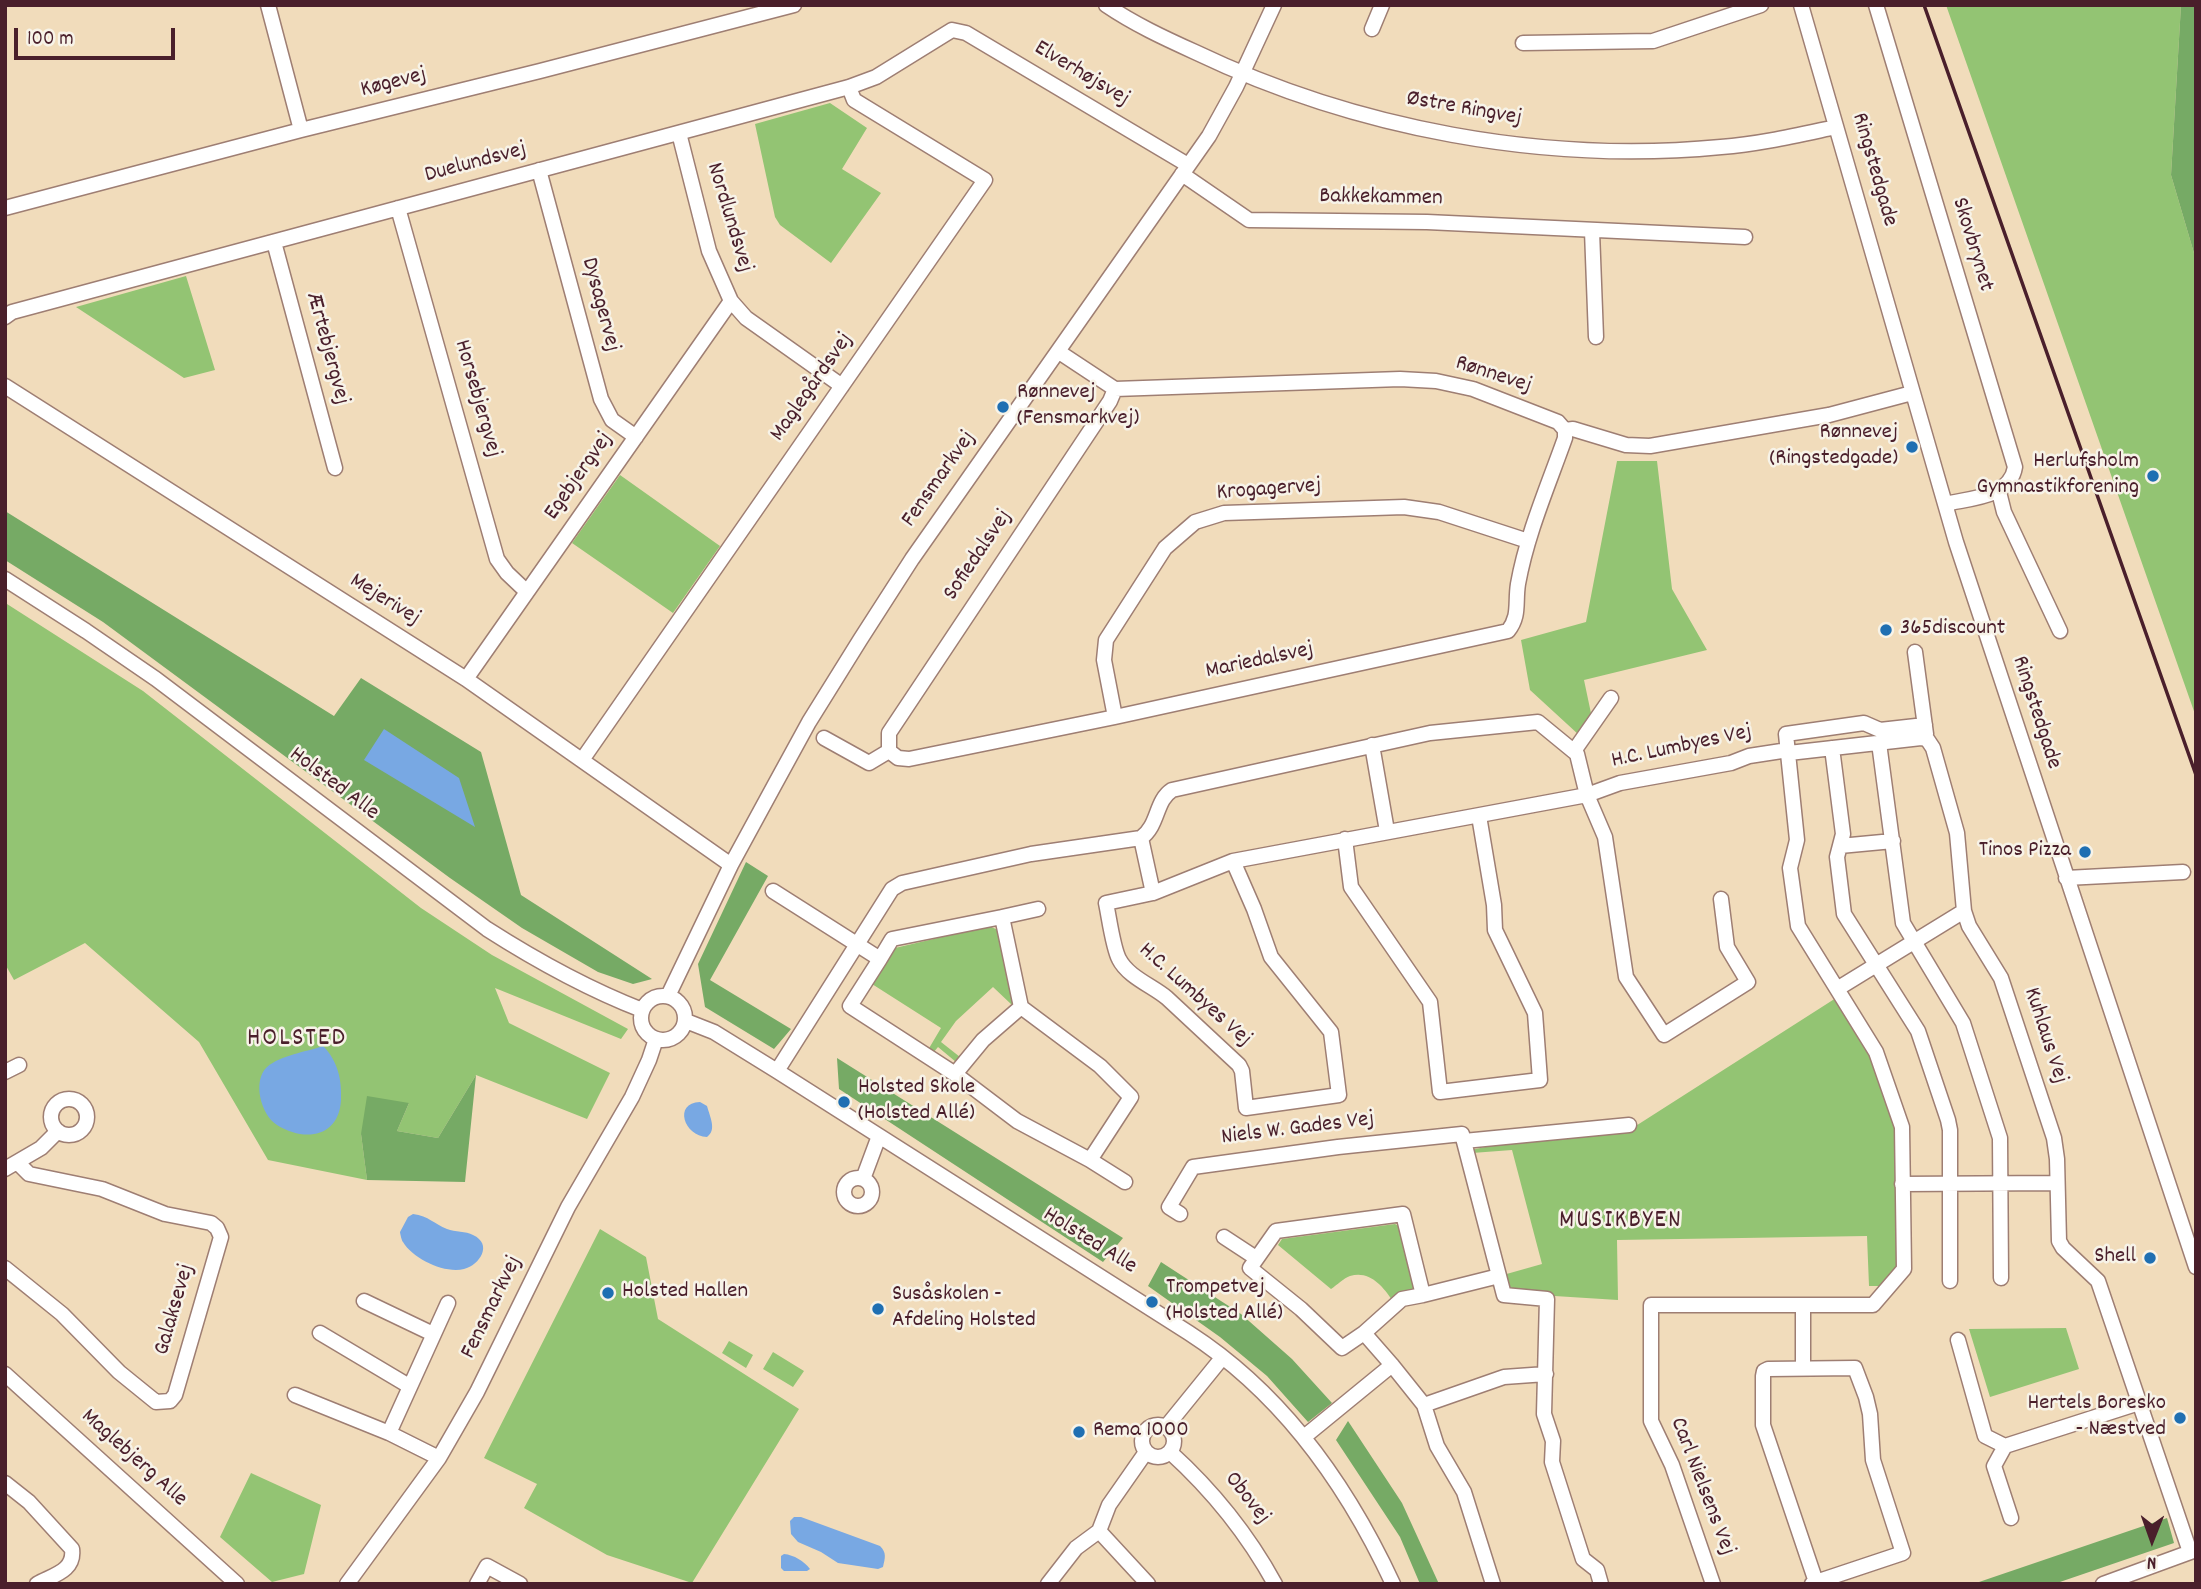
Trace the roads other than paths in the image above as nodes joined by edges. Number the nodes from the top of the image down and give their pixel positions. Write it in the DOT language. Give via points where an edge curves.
graph roads {
  1 [pos="268,5"];
  2 [pos="794,5"];
  3 [pos="1106,5"];
  4 [pos="1273,5"];
  5 [pos="1382,5"];
  6 [pos="1761,5"];
  7 [pos="1801,5"];
  8 [pos="1876,5"];
  9 [pos="1372,29"];
  10 [pos="948,31"];
  11 [pos="1523,43"];
  12 [pos="1241,74"];
  13 [pos="849,87"];
  14 [pos="1836,127"];
  15 [pos="301,130"];
  16 [pos="679,133"];
  17 [pos="540,170"];
  18 [pos="1185,170"];
  19 [pos="5,208"];
  20 [pos="398,208"];
  21 [pos="1592,231"];
  22 [pos="1745,237"];
  23 [pos="274,242"];
  24 [pos="732,301"];
  25 [pos="5,317"];
  26 [pos="1595,337"];
  27 [pos="1059,352"];
  28 [pos="5,386"];
  29 [pos="842,386"];
  30 [pos="1115,389"];
  31 [pos="1912,393"];
  32 [pos="1565,430"];
  33 [pos="636,437"];
  34 [pos="335,468"];
  35 [pos="1999,492"];
  36 [pos="1945,504"];
  37 [pos="1528,541"];
  38 [pos="5,579"];
  39 [pos="527,592"];
  40 [pos="2060,631"];
  41 [pos="1915,652"];
  42 [pos="466,679"];
  43 [pos="1611,698"];
  44 [pos="1115,717"];
  45 [pos="1926,732"];
  46 [pos="824,738"];
  47 [pos="1879,743"];
  48 [pos="1372,745"];
  49 [pos="1832,748"];
  50 [pos="889,751"];
  51 [pos="1574,751"];
  52 [pos="1789,752"];
  53 [pos="582,760"];
  54 [pos="1587,795"];
  55 [pos="1479,816"];
  56 [pos="1387,831"];
  57 [pos="1141,838"];
  58 [pos="1345,839"];
  59 [pos="1892,841"];
  60 [pos="1840,846"];
  61 [pos="1233,861"];
  62 [pos="731,865"];
  63 [pos="2183,872"];
  64 [pos="2066,878"];
  65 [pos="773,891"];
  66 [pos="1153,893"];
  67 [pos="1721,900"];
  68 [pos="1038,909"];
  69 [pos="1964,911"];
  70 [pos="1002,916"];
  71 [pos="1914,940"];
  72 [pos="857,944"];
  73 [pos="880,959"];
  74 [pos="1876,965"];
  75 [pos="1838,989"];
  76 [pos="668,996"];
  77 [pos="1021,1007"];
  78 [pos="642,1010"];
  79 [pos="685,1021"];
  80 [pos="656,1039"];
  81 [pos="19,1065"];
  82 [pos="777,1070"];
  83 [pos="5,1072"];
  84 [pos="955,1074"];
  85 [pos="1629,1125"];
  86 [pos="58,1131"];
  87 [pos="879,1136"];
  88 [pos="1464,1141"];
  89 [pos="1090,1160"];
  90 [pos="12,1166"];
  91 [pos="863,1179"];
  92 [pos="1125,1182"];
  93 [pos="2057,1183"];
  94 [pos="1902,1184"];
  95 [pos="1950,1184"];
  96 [pos="2000,1184"];
  97 [pos="1180,1214"];
  98 [pos="1224,1237"];
  99 [pos="1256,1258"];
  100 [pos="2196,1267"];
  101 [pos="5,1269"];
  102 [pos="1499,1276"];
  103 [pos="2001,1278"];
  104 [pos="1950,1281"];
  105 [pos="1423,1295"];
  106 [pos="364,1301"];
  107 [pos="448,1303"];
  108 [pos="1802,1305"];
  109 [pos="320,1333"];
  110 [pos="1364,1333"];
  111 [pos="433,1334"];
  112 [pos="1958,1340"];
  113 [pos="1222,1358"];
  114 [pos="1392,1365"];
  115 [pos="1803,1368"];
  116 [pos="5,1374"];
  117 [pos="1546,1374"];
  118 [pos="409,1386"];
  119 [pos="295,1395"];
  120 [pos="2139,1403"];
  121 [pos="1424,1405"];
  122 [pos="1166,1427"];
  123 [pos="389,1433"];
  124 [pos="1304,1437"];
  125 [pos="2005,1446"];
  126 [pos="1146,1452"];
  127 [pos="1170,1452"];
  128 [pos="439,1458"];
  129 [pos="5,1483"];
  130 [pos="2011,1518"];
  131 [pos="1099,1531"];
  132 [pos="2193,1551"];
  133 [pos="231,1582"];
  134 [pos="1814,1583"];
  135 [pos="37,1584"];
  136 [pos="347,1584"];
  137 [pos="477,1584"];
  138 [pos="520,1584"];
  139 [pos="1048,1584"];
  140 [pos="1148,1584"];
  141 [pos="1275,1584"];
  142 [pos="1393,1584"];
  143 [pos="1493,1584"];
  144 [pos="1601,1584"];
  145 [pos="1713,1584"];
  146 [pos="2103,1584"];
  1 -- 15 [label="street"];
  2 -- 15 [label="street, Køgevej"];
  3 -- 12 [label="street, Østre Ringvej" via="1151,32"];
  4 -- 12 [label="street, Fensmarkvej"];
  5 -- 9 [label="street"];
  6 -- 11 [label="street" via="1653,41"];
  7 -- 14 [label="street, Ringstedgade"];
  8 -- 35 [label="street, Skovbrynet" via="2015,467 2011,481"];
  10 -- 13 [label="street, Duelundsvej" via="882,73"];
  10 -- 18 [label="street, Elverhøjsvej" via="966,33"];
  12 -- 14 [label="street, Østre Ringvej" via="1384,120 1552,148 1718,148"];
  12 -- 18 [label="street, Fensmarkvej" via="1209,136"];
  13 -- 16 [label="street, Duelundsvej"];
  13 -- 29 [label="street, Maglegårdsvej" via="854,100 985,180"];
  14 -- 31 [label="street, Ringstedgade"];
  15 -- 19 [label="street, Køgevej"];
  16 -- 17 [label="street, Duelundsvej"];
  16 -- 24 [label="street, Nordlundsvej" via="709,251"];
  17 -- 20 [label="street, Duelundsvej"];
  17 -- 33 [label="street, Dysagervej" via="601,399 612,420"];
  18 -- 21 [label="street, Bakkekammen" via="1249,220 1427,222"];
  18 -- 27 [label="street, Fensmarkvej"];
  20 -- 23 [label="street, Duelundsvej"];
  20 -- 39 [label="street, Horsebjergvej" via="497,559"];
  21 -- 22 [label="street, Bakkekammen"];
  21 -- 26 [label="street"];
  23 -- 25 [label="street, Duelundsvej"];
  23 -- 34 [label="street, Ærtebjergvej"];
  24 -- 29 [label="street, Nordlundsvej" via="746,318"];
  24 -- 33 [label="street, Egebjergvej"];
  27 -- 30 [label="street"];
  27 -- 62 [label="street, Fensmarkvej" via="904,570 809,722"];
  28 -- 42 [label="street, Mejerivej"];
  29 -- 53 [label="street, Maglegårdsvej"];
  30 -- 32 [label="street, Rønnevej" via="1399,379 1436,382 1472,389 1558,422"];
  30 -- 50 [label="street, Sofiedalsvej" via="889,733"];
  31 -- 32 [label="street, Rønnevej" via="1829,415 1650,446"];
  31 -- 36 [label="street, Ringstedgade"];
  32 -- 37 [label="street, Mariedalsvej"];
  33 -- 39 [label="street, Egebjergvej"];
  35 -- 36 [label="street"];
  35 -- 40 [label="street"];
  36 -- 64 [label="street, Ringstedgade"];
  37 -- 44 [label="street, Mariedalsvej" via="1515,623 1508,631"];
  37 -- 44 [label="street, Krogagervej" via="1438,512 1404,507 1224,513 1195,522 1165,548 1107,639 1104,660"];
  38 -- 78 [label="street, Holsted Alle" via="156,680 487,929 578,981"];
  39 -- 42 [label="street, Egebjergvej"];
  41 -- 45 [label="street, Kuhlaus Vej"];
  42 -- 53 [label="street, Mejerivej"];
  43 -- 51 [label="street, H.C. Lumbyes Vej"];
  44 -- 50 [label="street, Mariedalsvej" via="909,759"];
  45 -- 47 [label="street"];
  45 -- 52 [label="street" via="1880,730 1864,723 1786,734"];
  45 -- 69 [label="street, Kuhlaus Vej" via="1957,833"];
  46 -- 50 [label="street, Mariedalsvej" via="869,763"];
  47 -- 49 [label="street"];
  47 -- 59 [label="street"];
  48 -- 51 [label="street" via="1430,733 1538,722"];
  48 -- 56 [label="street"];
  48 -- 57 [label="street" via="1172,790 1151,831"];
  49 -- 52 [label="street"];
  49 -- 60 [label="street" via="1843,834"];
  51 -- 54 [label="street, H.C. Lumbyes Vej"];
  52 -- 54 [label="street, H.C. Lumbyes Vej" via="1619,783"];
  52 -- 75 [label="street" via="1797,840 1790,868 1798,926"];
  53 -- 62 [label="street, Mejerivej"];
  54 -- 55 [label="street, H.C. Lumbyes Vej"];
  54 -- 67 [label="street, H.C. Lumbyes Vej" via="1605,837 1626,977 1664,1035 1748,982 1727,947"];
  55 -- 56 [label="street, H.C. Lumbyes Vej"];
  55 -- 58 [label="street" via="1495,930 1535,1013 1540,1080 1440,1091 1430,1002 1351,887"];
  56 -- 58 [label="street, H.C. Lumbyes Vej"];
  57 -- 66 [label="street"];
  57 -- 72 [label="street" via="1031,854 902,883 892,889"];
  58 -- 61 [label="street, H.C. Lumbyes Vej"];
  59 -- 60 [label="street"];
  59 -- 71 [label="street" via="1903,923"];
  60 -- 74 [label="street" via="1836,857 1844,914"];
  61 -- 66 [label="street, H.C. Lumbyes Vej"];
  61 -- 66 [label="street, H.C. Lumbyes Vej" via="1270,957 1331,1032 1339,1095 1246,1108 1239,1065 1118,959 1106,903"];
  62 -- 76 [label="street, Fensmarkvej"];
  63 -- 64 [label="street"];
  64 -- 100 [label="street, Ringstedgade"];
  65 -- 72 [label="street"];
  68 -- 70 [label="street"];
  69 -- 71 [label="street"];
  69 -- 93 [label="street, Kuhlaus Vej" via="2001,978 2054,1138"];
  70 -- 73 [label="street" via="892,939"];
  70 -- 77 [label="street"];
  71 -- 74 [label="street"];
  71 -- 96 [label="street" via="1963,1023 2000,1138"];
  72 -- 73 [label="street"];
  72 -- 82 [label="street"];
  73 -- 84 [label="street" via="850,1006"];
  74 -- 75 [label="street"];
  74 -- 95 [label="street" via="1925,1045 1948,1119"];
  75 -- 94 [label="street" via="1876,1052 1902,1127"];
  76 -- 78 [label="street" via="653,999"];
  76 -- 79 [label="street" via="680,1003"];
  77 -- 84 [label="street" via="983,1040"];
  77 -- 89 [label="street" via="1100,1066 1131,1097"];
  78 -- 80 [label="street" via="642,1026"];
  79 -- 80 [label="street" via="676,1037"];
  79 -- 82 [label="street, Holsted Alle"];
  80 -- 128 [label="street, Fensmarkvej" via="632,1097 568,1208 477,1392"];
  81 -- 83 [label="street"];
  82 -- 87 [label="street, Holsted Alle"];
  84 -- 89 [label="street" via="1017,1121"];
  85 -- 88 [label="street, Niels W. Gades Vej"];
  86 -- 90 [label="street"];
  87 -- 91 [label="street"];
  87 -- 113 [label="street, Holsted Alle"];
  88 -- 97 [label="street, Niels W. Gades Vej" via="1462,1134 1193,1167 1169,1207"];
  88 -- 102 [label="street"];
  89 -- 92 [label="street"];
  90 -- 101 [label="street, Galaksevej" via="29,1174 102,1189 166,1214 211,1223 221,1237 170,1401 156,1402 62,1314"];
  93 -- 96 [label="street"];
  93 -- 120 [label="street, Kuhlaus Vej" via="2059,1241 2098,1280"];
  94 -- 95 [label="street"];
  94 -- 108 [label="street, Carl Nielsens Vej" via="1904,1269 1873,1305"];
  95 -- 96 [label="street"];
  95 -- 104 [label="street"];
  96 -- 103 [label="street"];
  98 -- 99 [label="street"];
  99 -- 105 [label="street" via="1276,1231 1403,1214"];
  99 -- 110 [label="street" via="1250,1268 1342,1348"];
  102 -- 105 [label="street"];
  102 -- 117 [label="street" via="1504,1295 1547,1299"];
  105 -- 110 [label="street" via="1402,1299"];
  106 -- 111 [label="street"];
  107 -- 111 [label="street"];
  108 -- 115 [label="street"];
  108 -- 145 [label="street, Carl Nielsens Vej" via="1651,1305 1651,1421 1672,1465"];
  109 -- 118 [label="street"];
  110 -- 114 [label="street"];
  111 -- 118 [label="street"];
  112 -- 125 [label="street" via="1984,1436"];
  113 -- 122 [label="street"];
  113 -- 124 [label="street, Holsted Alle"];
  114 -- 121 [label="street"];
  114 -- 124 [label="street"];
  115 -- 134 [label="street" via="1765,1371 1763,1425"];
  115 -- 134 [label="street" via="1855,1368 1870,1414 1873,1460 1903,1553"];
  116 -- 133 [label="street, Maglebjerg Alle"];
  117 -- 121 [label="street" via="1504,1377"];
  117 -- 144 [label="street" via="1544,1414 1553,1441 1552,1462 1583,1559 1597,1570"];
  118 -- 123 [label="street"];
  119 -- 123 [label="street"];
  120 -- 125 [label="street"];
  120 -- 132 [label="street, Kuhlaus Vej"];
  121 -- 143 [label="street" via="1437,1446 1464,1492"];
  122 -- 126 [label="street" via="1151,1426 1144,1433 1141,1443"];
  122 -- 127 [label="street" via="1174,1438"];
  123 -- 128 [label="street"];
  124 -- 142 [label="street, Holsted Alle" via="1346,1495"];
  125 -- 130 [label="street" via="1994,1466"];
  126 -- 127 [label="street" via="1161,1457"];
  126 -- 131 [label="street" via="1109,1505"];
  127 -- 141 [label="street, Obovej" via="1234,1518"];
  128 -- 136 [label="street, Fensmarkvej"];
  129 -- 135 [label="street" via="72,1549 70,1566"];
  131 -- 139 [label="street" via="1076,1548"];
  131 -- 140 [label="street"];
  132 -- 146 [label="street"];
  137 -- 138 [label="street" via="487,1566"];
}
